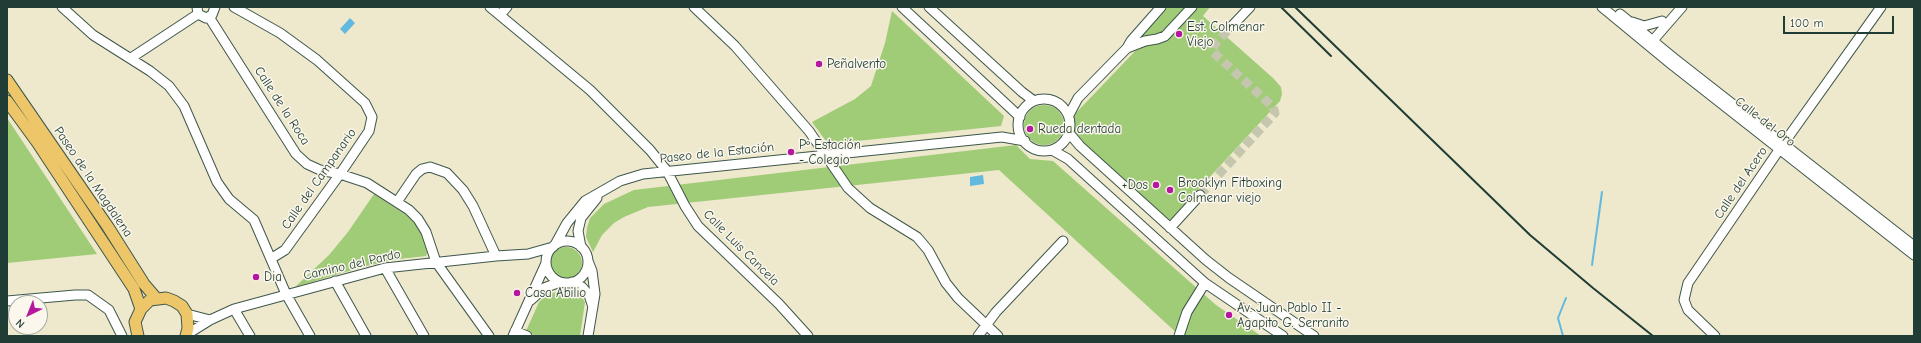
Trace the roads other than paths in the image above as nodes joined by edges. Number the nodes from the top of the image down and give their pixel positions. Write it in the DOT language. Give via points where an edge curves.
graph roads {
  1 [pos="62,7"];
  2 [pos="214,7"];
  3 [pos="234,7"];
  4 [pos="490,7"];
  5 [pos="507,7"];
  6 [pos="694,7"];
  7 [pos="902,7"];
  8 [pos="928,7"];
  9 [pos="1161,7"];
  10 [pos="1192,7"];
  11 [pos="1250,7"];
  12 [pos="1602,7"];
  13 [pos="1612,7"];
  14 [pos="1674,7"];
  15 [pos="1682,7"];
  16 [pos="1881,7"];
  17 [pos="197,10"];
  18 [pos="500,15"];
  19 [pos="209,17"];
  20 [pos="1629,21"];
  21 [pos="1662,21"];
  22 [pos="1232,26"];
  23 [pos="1648,41"];
  24 [pos="1127,48"];
  25 [pos="131,58"];
  26 [pos="7,80"];
  27 [pos="1078,98"];
  28 [pos="7,101"];
  29 [pos="1034,101"];
  30 [pos="1062,105"];
  31 [pos="1068,115"];
  32 [pos="1019,121"];
  33 [pos="1069,133"];
  34 [pos="1002,137"];
  35 [pos="1024,141"];
  36 [pos="1782,147"];
  37 [pos="1052,150"];
  38 [pos="825,155"];
  39 [pos="667,171"];
  40 [pos="340,174"];
  41 [pos="605,190"];
  42 [pos="1200,196"];
  43 [pos="397,202"];
  44 [pos="1170,228"];
  45 [pos="1063,241"];
  46 [pos="554,246"];
  47 [pos="1914,246"];
  48 [pos="581,247"];
  49 [pos="528,254"];
  50 [pos="1914,255"];
  51 [pos="496,256"];
  52 [pos="272,258"];
  53 [pos="587,260"];
  54 [pos="436,262"];
  55 [pos="546,262"];
  56 [pos="385,268"];
  57 [pos="335,281"];
  58 [pos="560,282"];
  59 [pos="572,282"];
  60 [pos="1205,283"];
  61 [pos="286,294"];
  62 [pos="156,298"];
  63 [pos="7,301"];
  64 [pos="527,304"];
  65 [pos="140,308"];
  66 [pos="593,308"];
  67 [pos="234,309"];
  68 [pos="186,314"];
  69 [pos="210,320"];
  70 [pos="987,325"];
  71 [pos="514,333"];
  72 [pos="191,334"];
  73 [pos="122,336"];
  74 [pos="138,336"];
  75 [pos="250,336"];
  76 [pos="310,336"];
  77 [pos="366,336"];
  78 [pos="424,336"];
  79 [pos="489,336"];
  80 [pos="527,336"];
  81 [pos="588,336"];
  82 [pos="808,336"];
  83 [pos="978,336"];
  84 [pos="998,336"];
  85 [pos="1179,336"];
  86 [pos="1283,336"];
  87 [pos="1314,336"];
  88 [pos="1715,336"];
  1 -- 25 [label="street" via="93,35"];
  2 -- 19 [label="street"];
  3 -- 40 [label="street, Calle del Campanario" via="280,33 317,60 365,103 372,117 369,131"];
  4 -- 18 [label="street, Calle Luis Cancela"];
  5 -- 18 [label="street"];
  6 -- 38 [label="street" via="740,52 809,131"];
  7 -- 32 [label="street"];
  8 -- 29 [label="street"];
  9 -- 24 [label="street" via="1130,41"];
  10 -- 24 [label="street" via="1165,36"];
  11 -- 22 [label="street"];
  12 -- 23 [label="street, Calle del Oro"];
  13 -- 20 [label="street, Calle del Oro"];
  14 -- 21 [label="street"];
  15 -- 23 [label="street"];
  16 -- 36 [label="street, Calle del Acero"];
  17 -- 19 [label="street" via="203,17"];
  17 -- 25 [label="street"];
  18 -- 39 [label="street, Calle Luis Cancela" via="590,90 650,150"];
  19 -- 40 [label="street, Calle de la Roca" via="296,154 307,164 320,170"];
  20 -- 21 [label="street" via="1644,26"];
  20 -- 23 [label="street, Calle del Oro"];
  21 -- 23 [label="street"];
  23 -- 36 [label="street, Calle del Oro"];
  24 -- 27 [label="street"];
  25 -- 52 [label="street" via="169,86 184,106 217,182 228,199 254,220"];
  26 -- 62 [label="main road, Paseo de la Magdalena" via="144,284"];
  27 -- 30 [label="street"];
  27 -- 31 [label="street"];
  28 -- 65 [label="main road, Paseo de la Magdalena" via="134,289"];
  29 -- 30 [label="street" via="1046,99"];
  29 -- 32 [label="street" via="1027,106"];
  30 -- 31 [label="street"];
  31 -- 33 [label="street"];
  32 -- 34 [label="street"];
  32 -- 35 [label="street" via="1019,131"];
  33 -- 37 [label="street" via="1064,142"];
  33 -- 44 [label="street"];
  34 -- 35 [label="street, Paseo de la Estación"];
  34 -- 38 [label="street, Paseo de la Estación"];
  35 -- 37 [label="street" via="1037,150"];
  36 -- 47 [label="street, Calle del Oro"];
  36 -- 50 [label="street, Calle del Oro"];
  36 -- 88 [label="street, Calle del Acero" via="1688,283 1684,300 1688,310"];
  37 -- 60 [label="street" via="1068,159"];
  38 -- 39 [label="street, Paseo de la Estación"];
  38 -- 70 [label="street" via="856,196 870,208 917,237 928,250 946,283"];
  39 -- 41 [label="street, Paseo de la Estación" via="643,174 620,181"];
  39 -- 82 [label="street, Calle Luis Cancela" via="698,226 780,304"];
  40 -- 43 [label="street, Calle de la Roca" via="367,183"];
  40 -- 52 [label="street, Calle del Campanario" via="286,250"];
  41 -- 46 [label="street, Paseo de la Estación" via="585,201 567,223"];
  41 -- 48 [label="street, Paseo de la Estación" via="580,218 578,231"];
  42 -- 44 [label="street"];
  43 -- 51 [label="street" via="422,168 430,166 447,173 463,190 473,206"];
  43 -- 54 [label="street, Calle de la Roca" via="418,219 426,232"];
  44 -- 87 [label="street" via="1228,278"];
  45 -- 70 [label="street" via="996,312"];
  46 -- 48 [label="street" via="568,242"];
  46 -- 49 [label="street, Camino del Pardo"];
  46 -- 55 [label="street" via="549,251"];
  48 -- 53 [label="street"];
  49 -- 51 [label="street, Camino del Pardo"];
  49 -- 55 [label="street, Camino del Pardo"];
  51 -- 54 [label="street, Camino del Pardo"];
  52 -- 61 [label="street"];
  53 -- 59 [label="street" via="582,276"];
  53 -- 66 [label="street" via="592,271 595,294"];
  54 -- 56 [label="street, Camino del Pardo"];
  54 -- 79 [label="street, Calle de la Roca"];
  55 -- 58 [label="street" via="551,276"];
  55 -- 64 [label="street"];
  56 -- 57 [label="street, Camino del Pardo"];
  56 -- 78 [label="street"];
  57 -- 61 [label="street, Camino del Pardo"];
  57 -- 77 [label="street"];
  58 -- 59 [label="street"];
  58 -- 64 [label="street" via="544,288"];
  59 -- 66 [label="street" via="582,287 589,295"];
  60 -- 85 [label="street" via="1187,312"];
  60 -- 86 [label="street"];
  61 -- 67 [label="street, Camino del Pardo"];
  61 -- 76 [label="street"];
  62 -- 65 [label="main road"];
  62 -- 68 [label="main road" via="174,301 182,306"];
  63 -- 73 [label="street" via="88,296 109,310"];
  64 -- 71 [label="street"];
  65 -- 74 [label="main road" via="135,322"];
  66 -- 81 [label="street"];
  67 -- 69 [label="street, Camino del Pardo"];
  67 -- 75 [label="street"];
  68 -- 69 [label="street"];
  68 -- 72 [label="main road"];
  69 -- 72 [label="street, Camino del Pardo"];
  70 -- 83 [label="street"];
  70 -- 84 [label="street"];
  71 -- 80 [label="street"];
}
